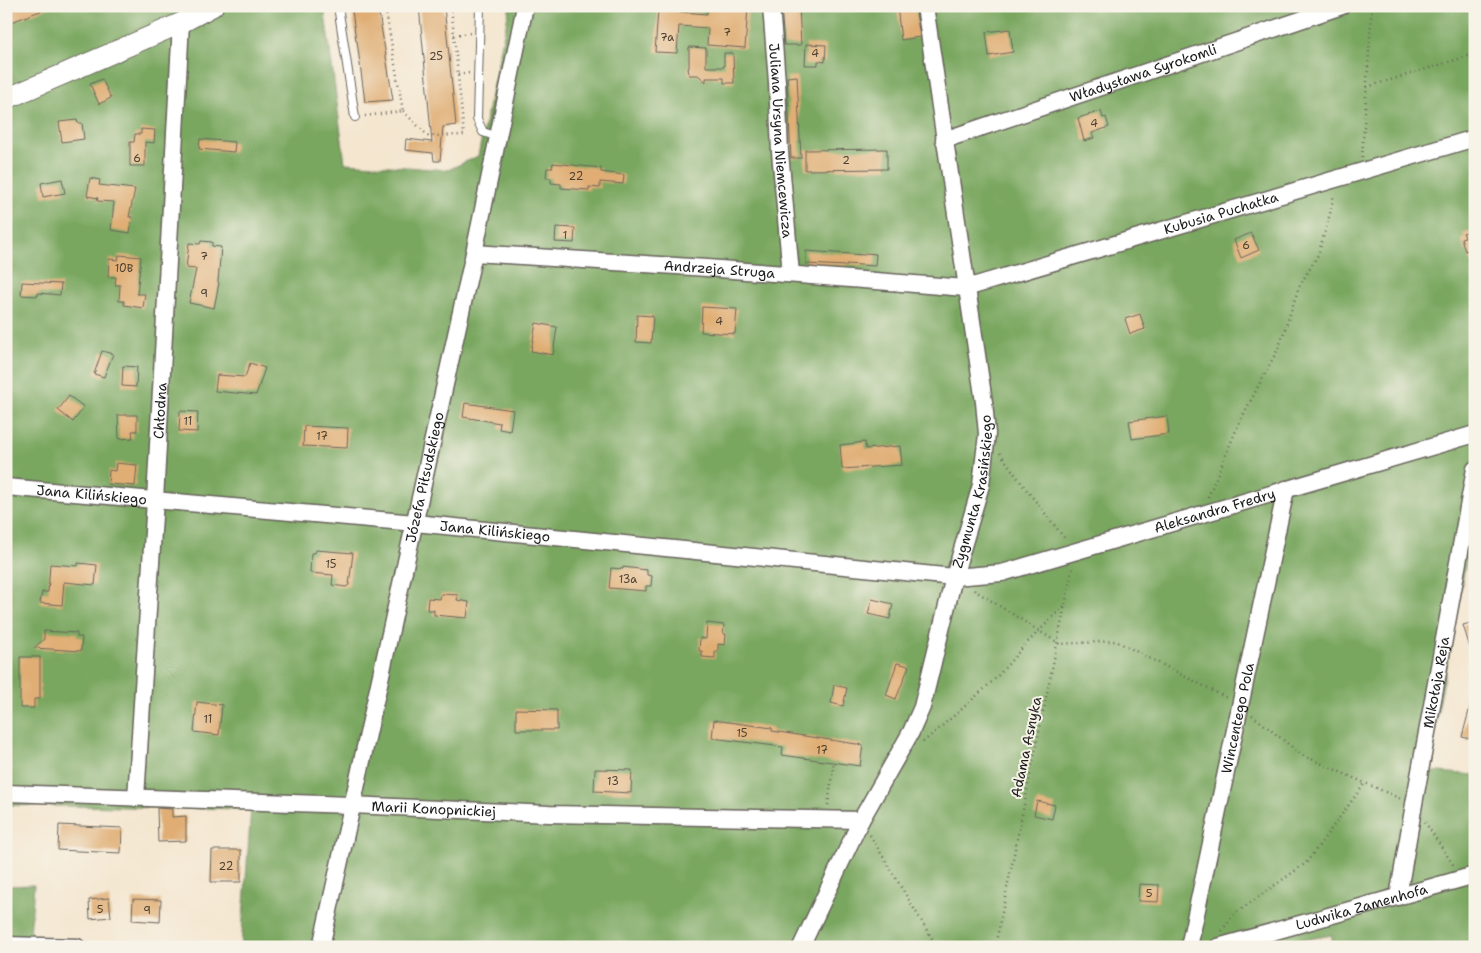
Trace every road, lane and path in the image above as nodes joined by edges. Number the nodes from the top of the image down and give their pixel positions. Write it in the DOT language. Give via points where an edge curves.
graph roads {
  1 [pos="213,6"];
  2 [pos="338,6"];
  3 [pos="385,6"];
  4 [pos="451,6"];
  5 [pos="480,6"];
  6 [pos="525,6"];
  7 [pos="771,6"];
  8 [pos="925,6"];
  9 [pos="1342,6"];
  10 [pos="1372,6"];
  11 [pos="180,23"];
  12 [pos="479,32"];
  13 [pos="454,35"];
  14 [pos="1475,54"];
  15 [pos="1367,87"];
  16 [pos="6,99"];
  17 [pos="403,111"];
  18 [pos="355,117"];
  19 [pos="498,137"];
  20 [pos="1475,138"];
  21 [pos="944,140"];
  22 [pos="1361,172"];
  23 [pos="1337,179"];
  24 [pos="474,252"];
  25 [pos="790,274"];
  26 [pos="966,288"];
  27 [pos="986,434"];
  28 [pos="1475,434"];
  29 [pos="1475,469"];
  30 [pos="6,487"];
  31 [pos="1286,489"];
  32 [pos="155,500"];
  33 [pos="1201,514"];
  34 [pos="415,523"];
  35 [pos="1076,551"];
  36 [pos="954,577"];
  37 [pos="1065,605"];
  38 [pos="917,747"];
  39 [pos="834,762"];
  40 [pos="1365,783"];
  41 [pos="6,793"];
  42 [pos="136,798"];
  43 [pos="351,805"];
  44 [pos="826,820"];
  45 [pos="861,820"];
  46 [pos="1475,875"];
  47 [pos="1398,897"];
  48 [pos="1220,939"];
  49 [pos="6,945"];
  50 [pos="77,947"];
  51 [pos="321,947"];
  52 [pos="801,947"];
  53 [pos="937,947"];
  54 [pos="995,947"];
  55 [pos="1189,947"];
  1 -- 11 [label="street"];
  2 -- 18 [label="lane"];
  3 -- 17 [label="path"];
  4 -- 13 [label="path"];
  5 -- 12 [label="lane"];
  6 -- 19 [label="street, Józefa Piłsudskiego"];
  7 -- 25 [label="street, Juliana Ursyna Niemcewicza"];
  8 -- 21 [label="street, Zygmunta Krasińskiego"];
  9 -- 21 [label="street, Władysława Syrokomli"];
  10 -- 15 [label="path"];
  11 -- 16 [label="street"];
  11 -- 32 [label="street, Chłodna"];
  12 -- 13 [label="path"];
  12 -- 19 [label="lane" via="477,120 483,132"];
  13 -- 17 [label="path" via="464,135 428,136"];
  14 -- 15 [label="path"];
  15 -- 22 [label="path"];
  17 -- 18 [label="path"];
  19 -- 24 [label="street, Józefa Piłsudskiego"];
  20 -- 22 [label="street, Kubusia Puchatka"];
  21 -- 26 [label="street, Zygmunta Krasińskiego"];
  22 -- 23 [label="street, Kubusia Puchatka"];
  23 -- 26 [label="street, Kubusia Puchatka"];
  23 -- 33 [label="path" via="1318,255 1299,287 1279,346 1240,421"];
  24 -- 25 [label="street, Andrzeja Struga"];
  24 -- 34 [label="street, Józefa Piłsudskiego"];
  25 -- 26 [label="street, Andrzeja Struga"];
  26 -- 27 [label="street, Zygmunta Krasińskiego"];
  27 -- 35 [label="path"];
  27 -- 36 [label="street, Zygmunta Krasińskiego" via="981,485"];
  28 -- 31 [label="street, Aleksandra Fredry"];
  29 -- 47 [label="street, Mikołaja Reja"];
  30 -- 32 [label="street, Jana Kilińskiego"];
  31 -- 33 [label="street, Aleksandra Fredry"];
  31 -- 55 [label="street, Wincentego Pola"];
  32 -- 34 [label="street, Jana Kilińskiego"];
  32 -- 42 [label="street, Chłodna"];
  33 -- 35 [label="street, Aleksandra Fredry"];
  34 -- 36 [label="street, Jana Kilińskiego"];
  34 -- 43 [label="street, Józefa Piłsudskiego"];
  35 -- 36 [label="street, Aleksandra Fredry" via="1002,573"];
  35 -- 37 [label="path, Adama Asnyka"];
  36 -- 45 [label="street, Zygmunta Krasińskiego" via="922,707"];
  37 -- 38 [label="path" via="996,678"];
  37 -- 54 [label="path, Adama Asnyka"];
  39 -- 44 [label="path"];
  40 -- 48 [label="path" via="1306,863 1233,915"];
  41 -- 42 [label="street, Marii Konopnickiej"];
  42 -- 43 [label="street, Marii Konopnickiej"];
  43 -- 44 [label="street, Marii Konopnickiej" via="549,814"];
  43 -- 51 [label="street, Józefa Piłsudskiego"];
  44 -- 45 [label="street, Marii Konopnickiej"];
  45 -- 52 [label="street, Zygmunta Krasińskiego"];
  45 -- 53 [label="path"];
  46 -- 47 [label="street, Ludwika Zamenhofa"];
  47 -- 48 [label="street, Ludwika Zamenhofa"];
  49 -- 50 [label="street"];
}
